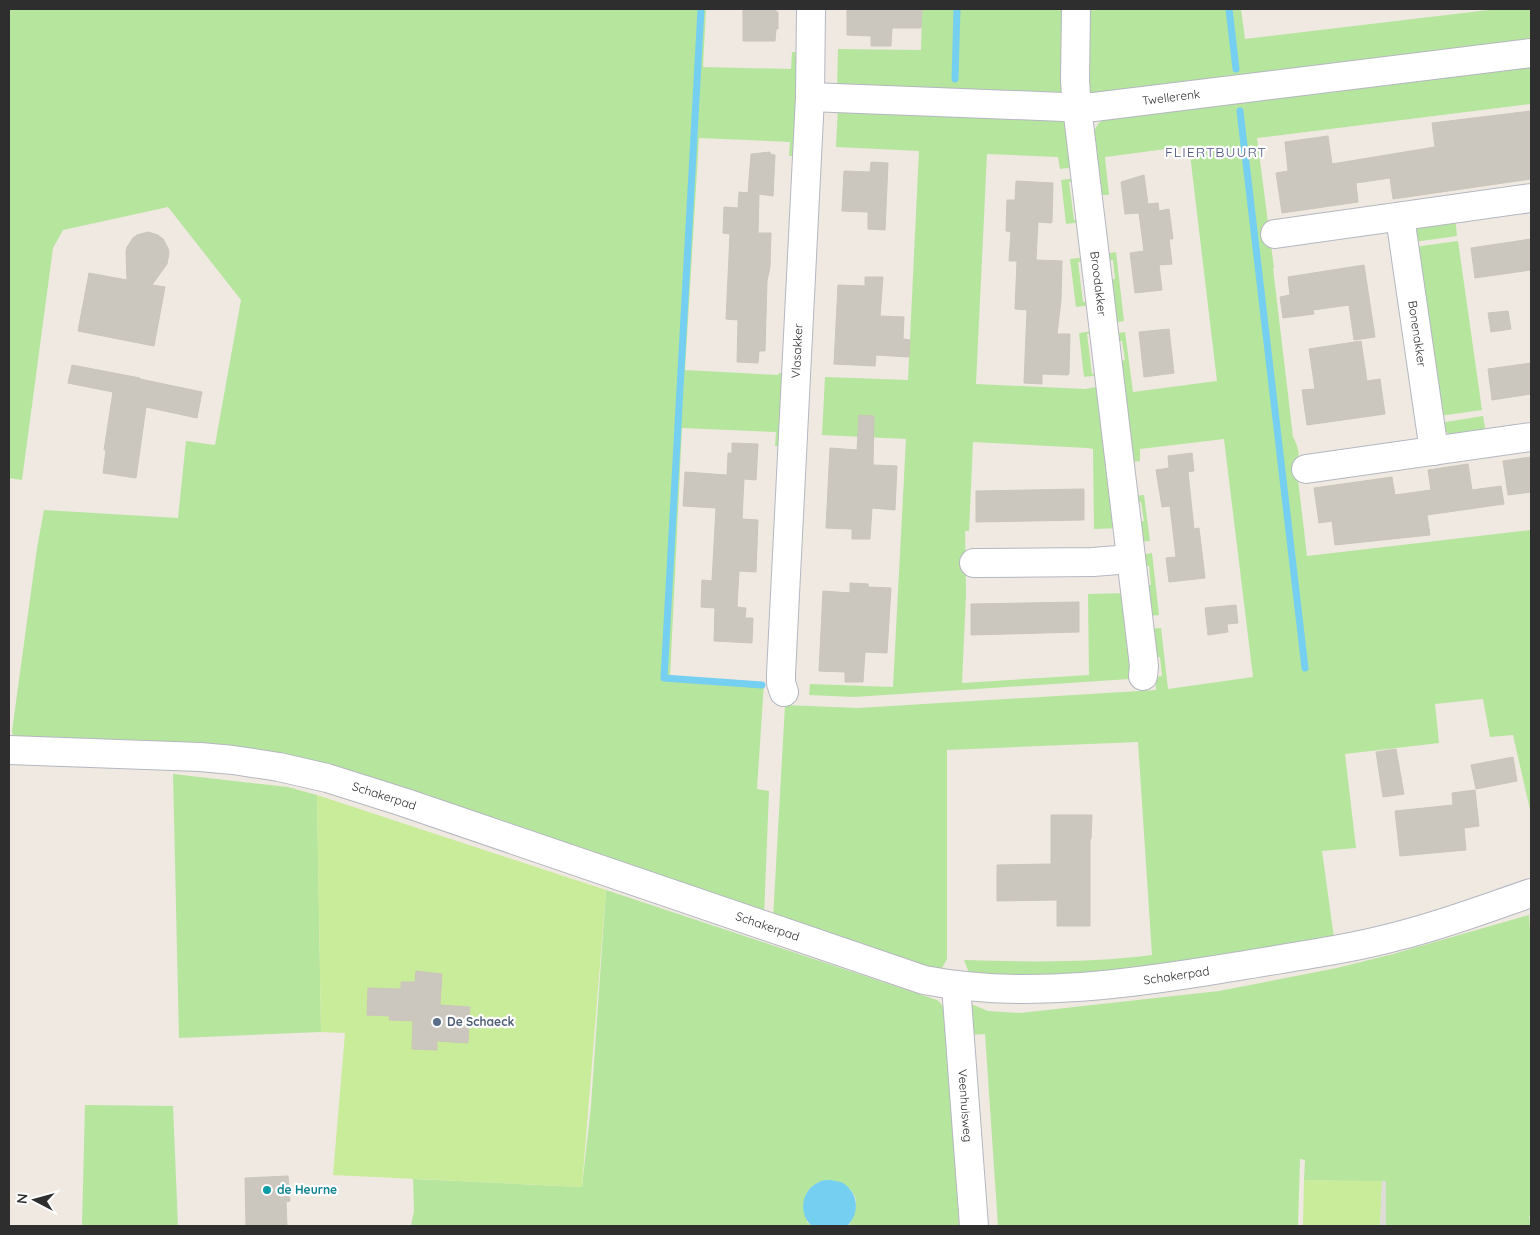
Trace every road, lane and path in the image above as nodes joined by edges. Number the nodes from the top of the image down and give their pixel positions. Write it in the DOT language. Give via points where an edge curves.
graph roads {
  1 [pos="811,9"];
  2 [pos="1076,9"];
  3 [pos="1531,53"];
  4 [pos="810,97"];
  5 [pos="1077,107"];
  6 [pos="1531,198"];
  7 [pos="1400,217"];
  8 [pos="1275,234"];
  9 [pos="1531,437"];
  10 [pos="1434,451"];
  11 [pos="1306,469"];
  12 [pos="1131,559"];
  13 [pos="974,563"];
  14 [pos="1143,676"];
  15 [pos="784,692"];
  16 [pos="9,750"];
  17 [pos="1531,893"];
  18 [pos="956,986"];
  19 [pos="974,1226"];
  1 -- 4 [label="street, Vlasakker"];
  2 -- 5 [label="street, Broodakker"];
  3 -- 5 [label="street, Twellerenk"];
  4 -- 5 [label="street, Twellerenk"];
  4 -- 15 [label="street, Vlasakker" via="781,674"];
  5 -- 12 [label="street, Broodakker"];
  6 -- 7 [label="street"];
  7 -- 8 [label="street"];
  7 -- 10 [label="street, Bonenakker"];
  9 -- 10 [label="street"];
  10 -- 11 [label="street"];
  12 -- 13 [label="street"];
  12 -- 14 [label="street, Broodakker"];
  16 -- 18 [label="street, Schakerpad" via="200,757 279,767 327,778 924,980"];
  17 -- 18 [label="street, Schakerpad" via="1398,936 1208,971 1058,988"];
  18 -- 19 [label="street, Veenhuisweg"];
}
